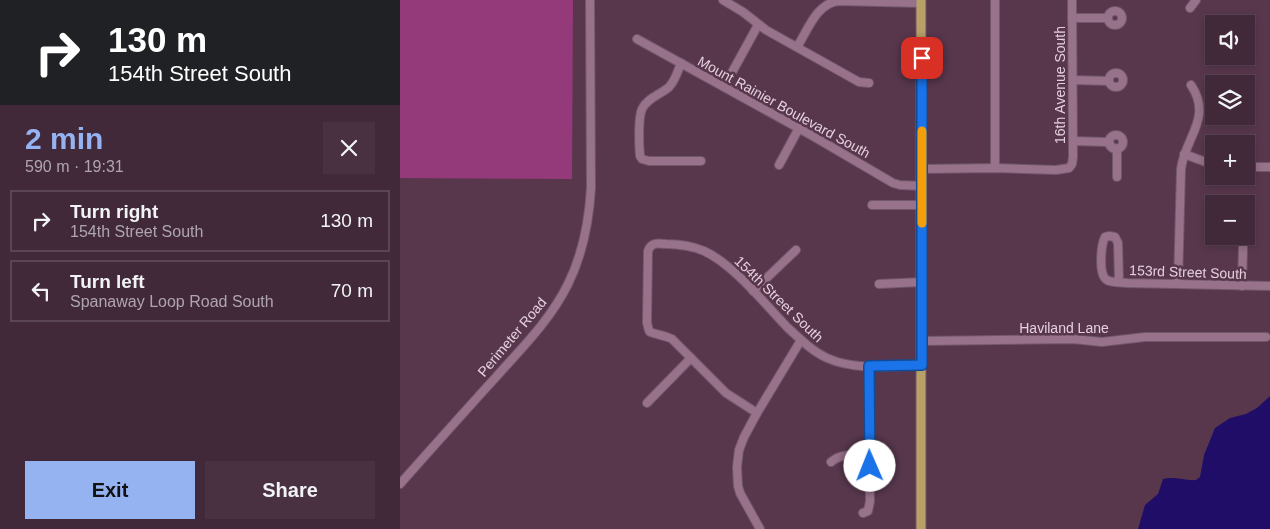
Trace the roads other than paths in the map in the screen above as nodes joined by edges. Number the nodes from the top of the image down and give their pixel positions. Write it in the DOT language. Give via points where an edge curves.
graph roads {
  1 [pos="590,0"];
  2 [pos="723,0"];
  3 [pos="741,0"];
  4 [pos="995,0"];
  5 [pos="1072,0"];
  6 [pos="1196,0"];
  7 [pos="921,1"];
  8 [pos="737,8"];
  9 [pos="1190,8"];
  10 [pos="1072,18"];
  11 [pos="1108,18"];
  12 [pos="758,24"];
  13 [pos="637,39"];
  14 [pos="797,47"];
  15 [pos="681,63"];
  16 [pos="1073,80"];
  17 [pos="1109,80"];
  18 [pos="869,83"];
  19 [pos="1190,85"];
  20 [pos="724,87"];
  21 [pos="799,128"];
  22 [pos="1073,141"];
  23 [pos="1184,154"];
  24 [pos="701,162"];
  25 [pos="1205,162"];
  26 [pos="779,166"];
  27 [pos="1255,167"];
  28 [pos="1270,167"];
  29 [pos="995,168"];
  30 [pos="922,169"];
  31 [pos="1117,177"];
  32 [pos="922,186"];
  33 [pos="872,205"];
  34 [pos="922,205"];
  35 [pos="1243,247"];
  36 [pos="796,250"];
  37 [pos="922,282"];
  38 [pos="1119,282"];
  39 [pos="879,284"];
  40 [pos="1178,284"];
  41 [pos="1242,286"];
  42 [pos="1270,286"];
  43 [pos="753,291"];
  44 [pos="1266,337"];
  45 [pos="801,340"];
  46 [pos="921,341"];
  47 [pos="691,358"];
  48 [pos="922,365"];
  49 [pos="869,366"];
  50 [pos="647,403"];
  51 [pos="757,413"];
  52 [pos="869,455"];
  53 [pos="831,462"];
  54 [pos="400,484"];
  55 [pos="863,513"];
  56 [pos="760,529"];
  57 [pos="921,529"];
  1 -- 54 [label="street, Perimeter Road" via="589,214 581,250 568,284 550,314 525,345"];
  2 -- 8 [label="street"];
  3 -- 8 [label="street"];
  4 -- 29 [label="street"];
  5 -- 10 [label="street, 16th Avenue South"];
  6 -- 9 [label="street"];
  7 -- 14 [label="street" via="832,3 820,10"];
  7 -- 30 [label="main road"];
  8 -- 12 [label="street"];
  10 -- 11 [label="street"];
  10 -- 16 [label="street, 16th Avenue South"];
  12 -- 14 [label="street"];
  12 -- 20 [label="street"];
  13 -- 15 [label="street, Mount Rainier Boulevard South"];
  14 -- 18 [label="street" via="860,82"];
  15 -- 20 [label="street, Mount Rainier Boulevard South"];
  15 -- 24 [label="street" via="669,87 640,112 639,154 642,160"];
  16 -- 17 [label="street"];
  16 -- 22 [label="street, 16th Avenue South"];
  19 -- 23 [label="street" via="1198,98 1199,119"];
  20 -- 21 [label="street, Mount Rainier Boulevard South"];
  21 -- 26 [label="street"];
  21 -- 32 [label="street, Mount Rainier Boulevard South" via="893,183"];
  22 -- 29 [label="street, 16th Avenue South" via="1069,168"];
  22 -- 31 [label="street" via="1106,142 1113,146 1118,152"];
  23 -- 25 [label="street"];
  23 -- 40 [label="street"];
  27 -- 28 [label="street"];
  29 -- 30 [label="street"];
  30 -- 32 [label="main road"];
  32 -- 34 [label="main road"];
  33 -- 34 [label="street"];
  34 -- 37 [label="main road"];
  35 -- 41 [label="street"];
  36 -- 43 [label="street"];
  37 -- 39 [label="street"];
  37 -- 46 [label="main road"];
  38 -- 38 [label="street, 153rd Street South" via="1118,243 1115,237 1105,237 1101,272 1106,279"];
  38 -- 40 [label="street, 153rd Street South"];
  40 -- 41 [label="street, 153rd Street South"];
  41 -- 42 [label="street, 153rd Street South"];
  43 -- 45 [label="street, 154th Street South"];
  43 -- 47 [label="street, 154th Street South" via="724,263 704,251 676,244 656,243 648,248 649,330 652,334 672,339"];
  44 -- 46 [label="street, Haviland Lane" via="1145,337 1102,342 1073,339"];
  45 -- 49 [label="street, 154th Street South" via="833,361"];
  45 -- 51 [label="street"];
  46 -- 48 [label="main road"];
  47 -- 50 [label="street"];
  47 -- 51 [label="street" via="726,393"];
  48 -- 49 [label="street, 154th Street South"];
  48 -- 57 [label="main road"];
  49 -- 52 [label="street"];
  51 -- 56 [label="street" via="739,450 737,467 740,493"];
  52 -- 53 [label="street" via="848,455"];
  52 -- 55 [label="street" via="870,501 868,511"];
}
